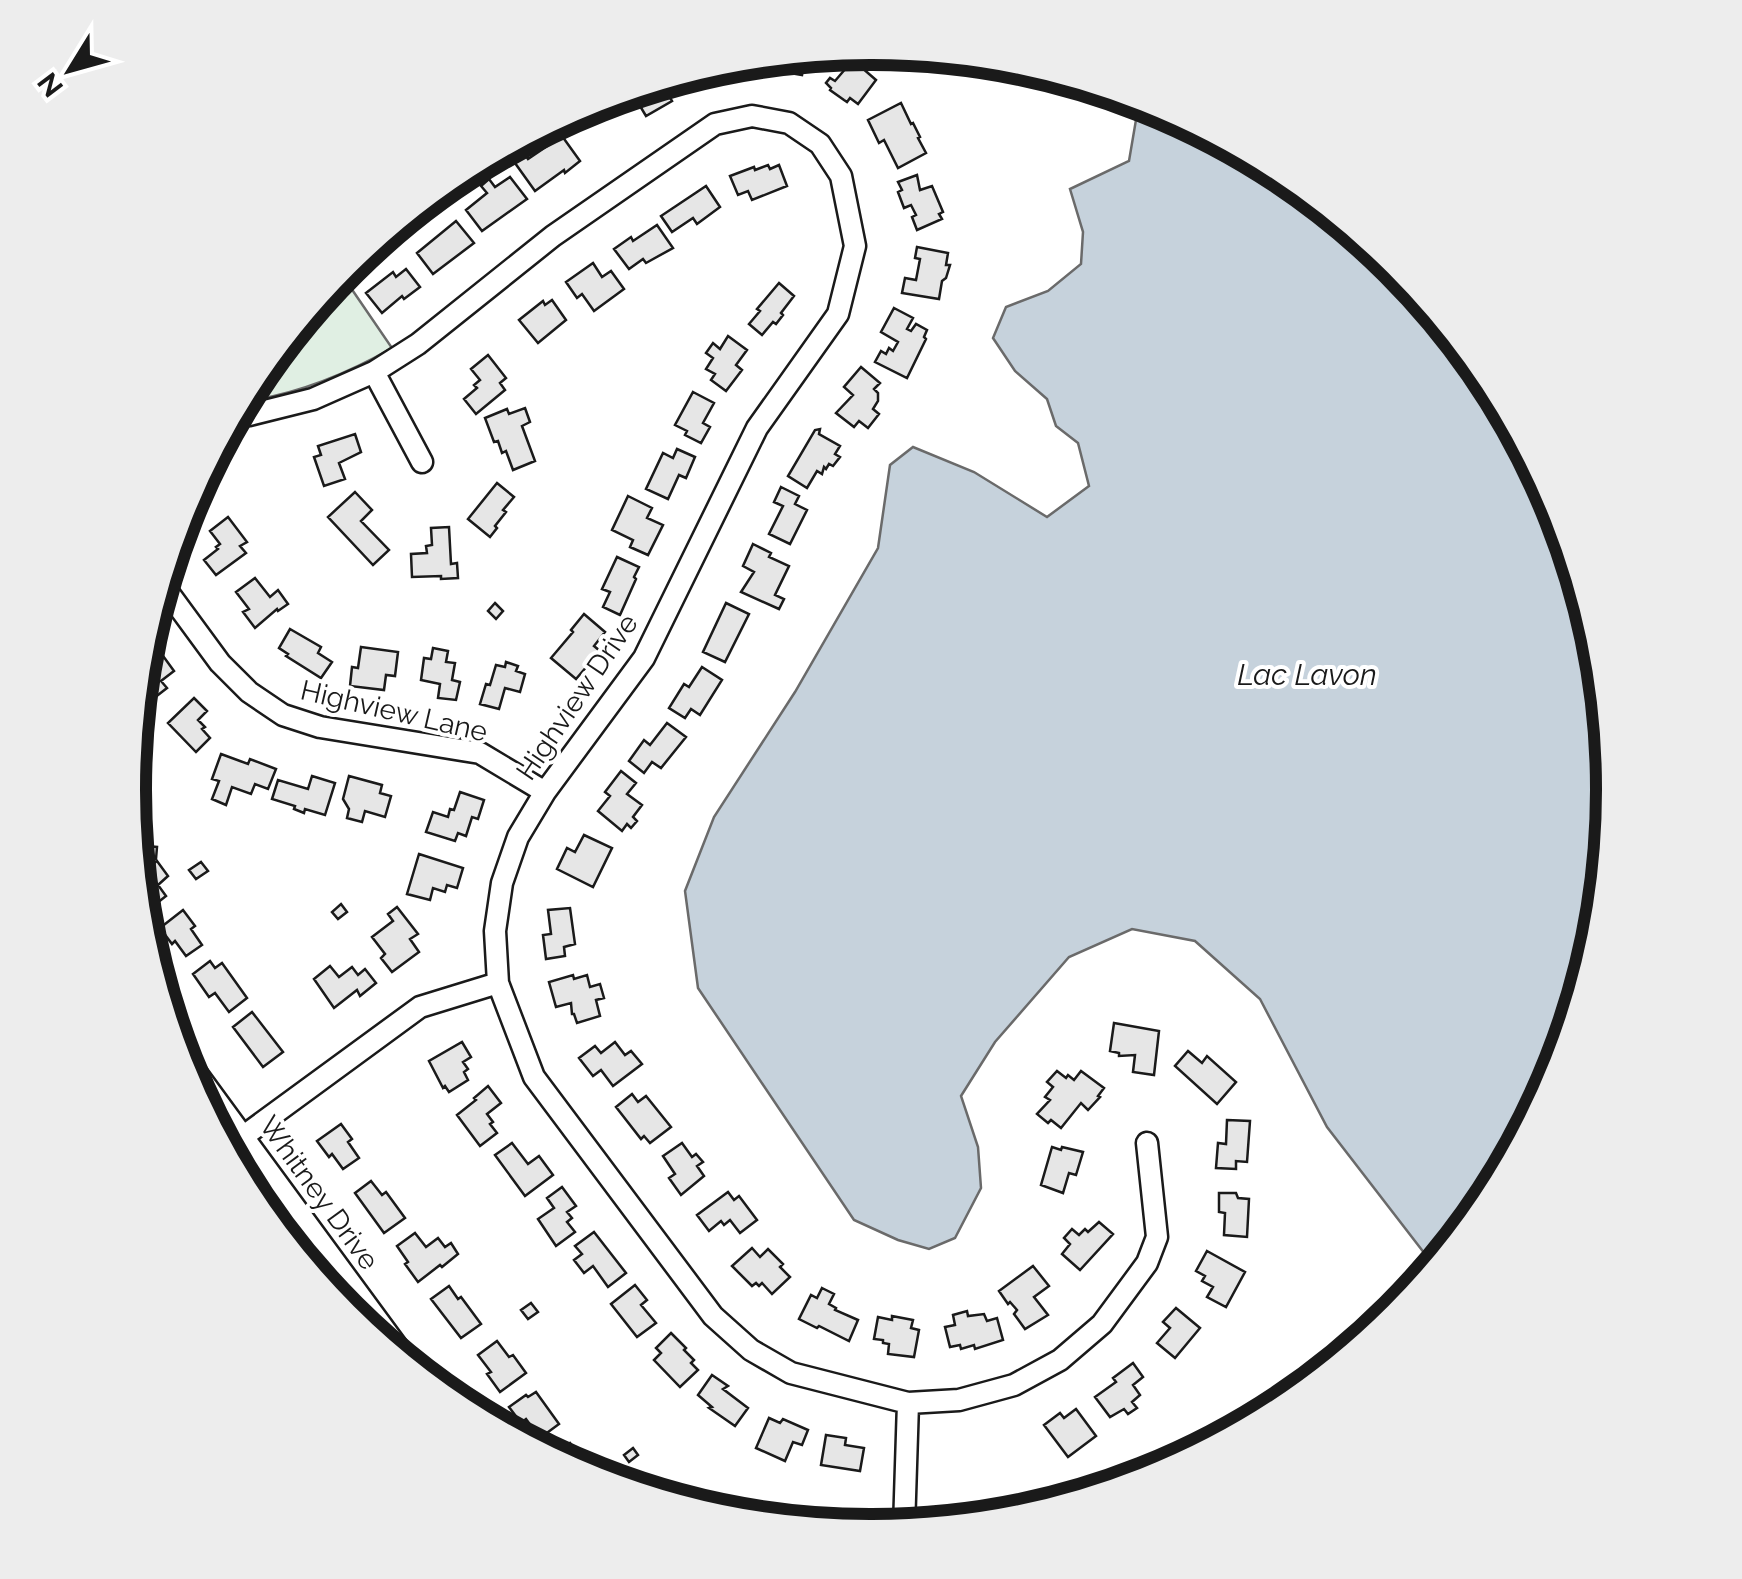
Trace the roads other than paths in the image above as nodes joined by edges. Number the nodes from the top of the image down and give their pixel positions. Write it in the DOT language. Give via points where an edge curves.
graph roads {
  1 [pos="374,372"];
  2 [pos="252,414"];
  3 [pos="422,462"];
  4 [pos="172,598"];
  5 [pos="545,792"];
  6 [pos="498,983"];
  7 [pos="216,1099"];
  8 [pos="244,1136"];
  9 [pos="238,1141"];
  10 [pos="1148,1143"];
  11 [pos="380,1322"];
  12 [pos="908,1403"];
  13 [pos="904,1513"];
  1 -- 2 [label="street, Highview Drive" via="313,399"];
  1 -- 3 [label="street"];
  1 -- 5 [label="street, Highview Drive" via="715,124 752,116 789,123 820,144 841,176 856,246 838,314 756,428 644,658"];
  4 -- 5 [label="street, Highview Lane" via="220,662 283,714 320,727 480,754"];
  5 -- 6 [label="street, Highview Drive" via="518,837 502,883 495,931"];
  6 -- 8 [label="street" via="420,1007"];
  6 -- 12 [label="street, Highview Drive" via="534,1077 712,1316 791,1373"];
  7 -- 8 [label="street, Whitney Drive"];
  8 -- 9 [label="street"];
  8 -- 11 [label="street, Whitney Drive"];
  10 -- 12 [label="street, Highview Drive" via="1157,1237 1147,1263 1102,1324 1060,1360 1014,1385 959,1400"];
  12 -- 13 [label="street"];
}
